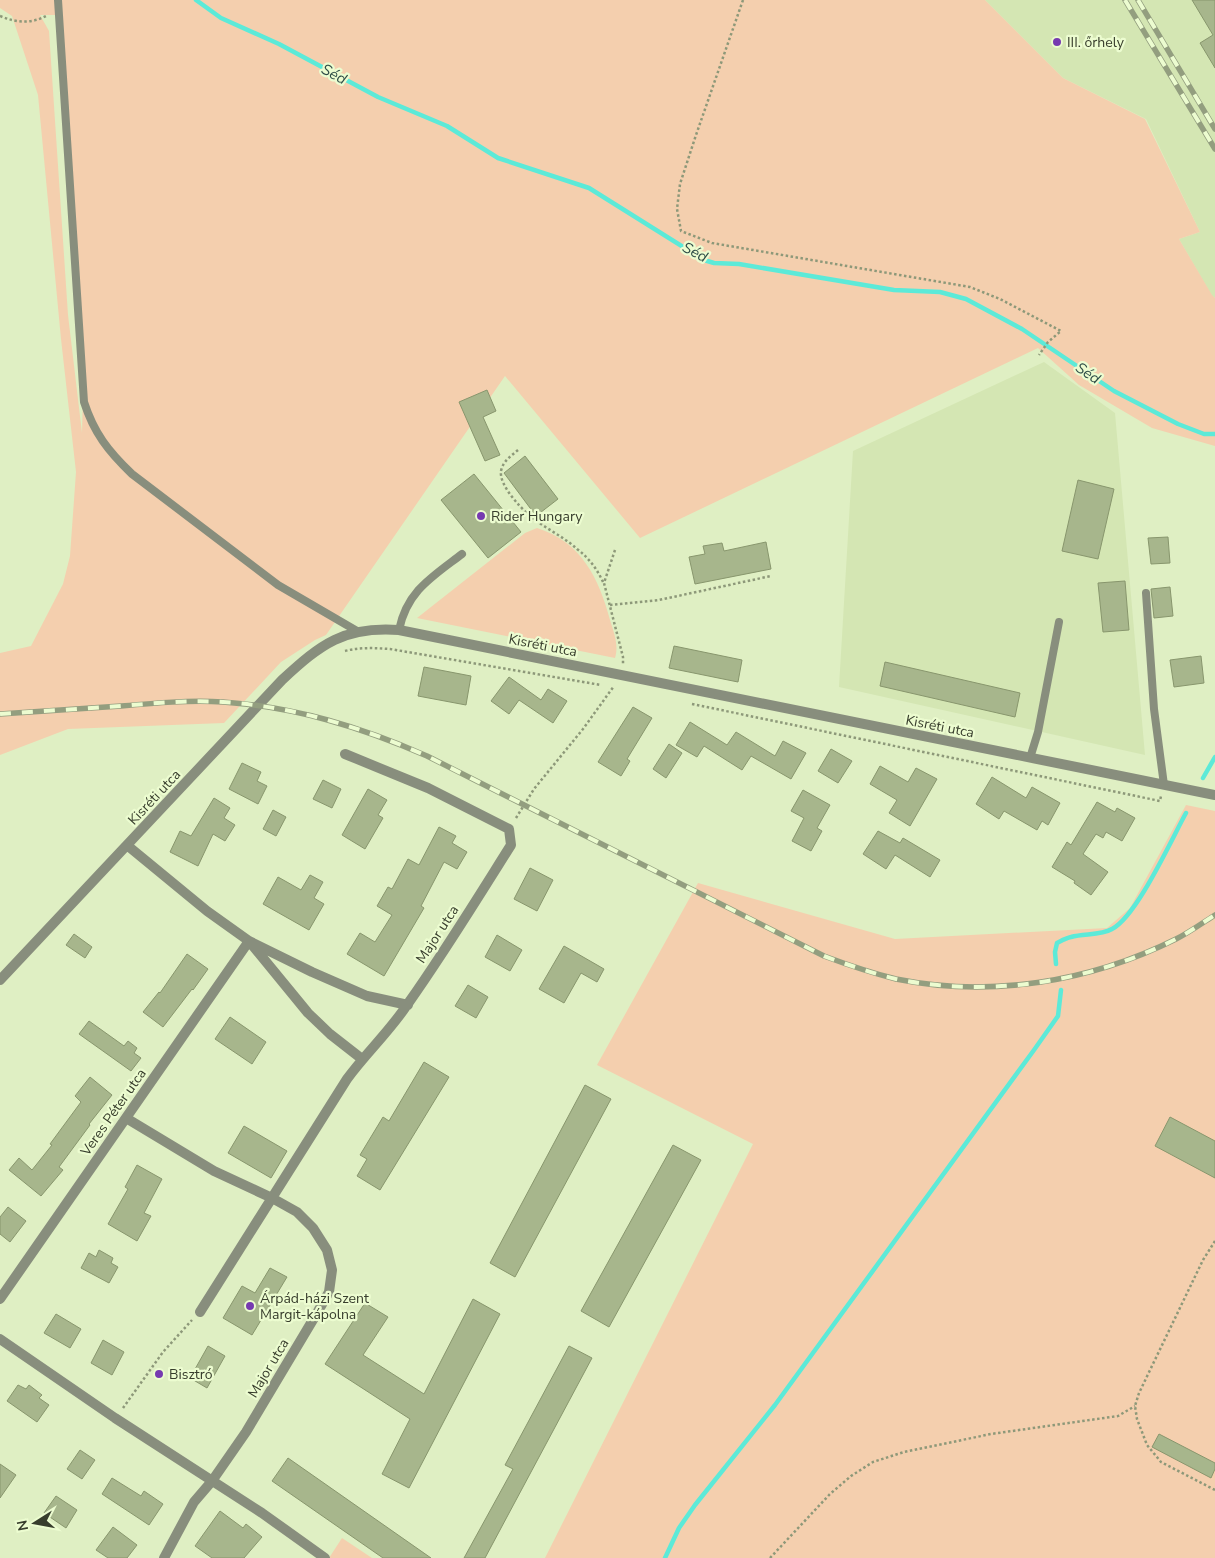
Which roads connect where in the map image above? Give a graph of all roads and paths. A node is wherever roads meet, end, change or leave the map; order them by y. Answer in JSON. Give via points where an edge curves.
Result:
{"nodes":[{"id":1,"x":58,"y":0,"type":"edge"},
{"id":2,"x":743,"y":0,"type":"edge"},
{"id":3,"x":58,"y":9,"type":"junction"},
{"id":4,"x":0,"y":16,"type":"edge"},
{"id":5,"x":1039,"y":355,"type":"dead end"},
{"id":6,"x":518,"y":450,"type":"dead end"},
{"id":7,"x":462,"y":554,"type":"dead end"},
{"id":8,"x":771,"y":576,"type":"dead end"},
{"id":9,"x":604,"y":583,"type":"dead end"},
{"id":10,"x":1146,"y":593,"type":"dead end"},
{"id":11,"x":610,"y":605,"type":"dead end"},
{"id":12,"x":1059,"y":622,"type":"dead end"},
{"id":13,"x":400,"y":630,"type":"junction"},
{"id":14,"x":357,"y":631,"type":"junction"},
{"id":15,"x":345,"y":651,"type":"dead end"},
{"id":16,"x":614,"y":688,"type":"dead end"},
{"id":17,"x":692,"y":704,"type":"dead end"},
{"id":18,"x":345,"y":754,"type":"dead end"},
{"id":19,"x":1030,"y":758,"type":"junction"},
{"id":20,"x":549,"y":772,"type":"dead end"},
{"id":21,"x":1164,"y":785,"type":"junction"},
{"id":22,"x":1215,"y":796,"type":"edge"},
{"id":23,"x":509,"y":829,"type":"junction"},
{"id":24,"x":128,"y":846,"type":"junction"},
{"id":25,"x":249,"y":941,"type":"junction"},
{"id":26,"x":0,"y":980,"type":"edge"},
{"id":27,"x":408,"y":1005,"type":"junction"},
{"id":28,"x":362,"y":1059,"type":"junction"},
{"id":29,"x":126,"y":1118,"type":"junction"},
{"id":30,"x":272,"y":1198,"type":"junction"},
{"id":31,"x":1215,"y":1241,"type":"edge"},
{"id":32,"x":0,"y":1299,"type":"edge"},
{"id":33,"x":200,"y":1312,"type":"joint"},
{"id":34,"x":0,"y":1339,"type":"edge"},
{"id":35,"x":1135,"y":1406,"type":"junction"},
{"id":36,"x":115,"y":1418,"type":"junction"},
{"id":37,"x":212,"y":1481,"type":"junction"},
{"id":38,"x":1215,"y":1490,"type":"edge"},
{"id":39,"x":164,"y":1558,"type":"edge"},
{"id":40,"x":325,"y":1558,"type":"edge"},
{"id":41,"x":770,"y":1558,"type":"edge"}],
"edges":[{"from":1,"to":3,"type":"lane"},
{"from":2,"to":5,"type":"path","via":[[680,184],[677,209],[681,231],[720,245],[970,287],[1061,331]]},
{"from":3,"to":4,"type":"path","via":[[40,20],[21,23]]},
{"from":3,"to":14,"type":"lane","via":[[84,402],[91,423],[107,448],[132,474],[278,585]]},
{"from":6,"to":9,"type":"path","via":[[503,465],[501,472],[505,487],[530,516],[590,560]]},
{"from":7,"to":13,"type":"lane","via":[[416,591],[403,613]]},
{"from":8,"to":11,"type":"path","via":[[659,600]]},
{"from":10,"to":21,"type":"lane","via":[[1154,709]]},
{"from":12,"to":19,"type":"lane"},
{"from":13,"to":14,"type":"street","name":"Kisréti utca"},
{"from":13,"to":19,"type":"street","name":"Kisréti utca"},
{"from":14,"to":24,"type":"street","name":"Kisréti utca","via":[[317,650],[282,680]]},
{"from":15,"to":16,"type":"path","via":[[390,649]]},
{"from":17,"to":21,"type":"path","via":[[1160,801]]},
{"from":18,"to":23,"type":"street","via":[[428,788]]},
{"from":19,"to":21,"type":"street","name":"Kisréti utca"},
{"from":20,"to":23,"type":"path","via":[[534,789]]},
{"from":21,"to":22,"type":"street","name":"Kisréti utca"},
{"from":23,"to":27,"type":"street","name":"Major utca","via":[[511,845]]},
{"from":24,"to":25,"type":"street"},
{"from":24,"to":26,"type":"street","name":"Kisréti utca"},
{"from":25,"to":27,"type":"street","via":[[367,996]]},
{"from":25,"to":28,"type":"street","via":[[308,1013]]},
{"from":25,"to":29,"type":"street","name":"Veres Péter utca"},
{"from":27,"to":28,"type":"street","name":"Major utca"},
{"from":28,"to":30,"type":"street","name":"Major utca"},
{"from":29,"to":30,"type":"street","via":[[214,1171]]},
{"from":29,"to":32,"type":"street","name":"Veres Péter utca"},
{"from":30,"to":33,"type":"street","name":"Major utca"},
{"from":30,"to":37,"type":"street","name":"Major utca","via":[[297,1212],[313,1228],[326,1250],[332,1270],[329,1292],[246,1432]]},
{"from":31,"to":35,"type":"path","via":[[1190,1286]]},
{"from":33,"to":36,"type":"path","via":[[163,1352]]},
{"from":34,"to":36,"type":"street"},
{"from":35,"to":38,"type":"path","via":[[1147,1445],[1161,1462]]},
{"from":35,"to":41,"type":"path","via":[[1118,1416],[991,1434],[872,1462],[830,1494]]},
{"from":36,"to":37,"type":"street"},
{"from":37,"to":39,"type":"street","name":"Major utca","via":[[194,1502]]},
{"from":37,"to":40,"type":"street"}]}
